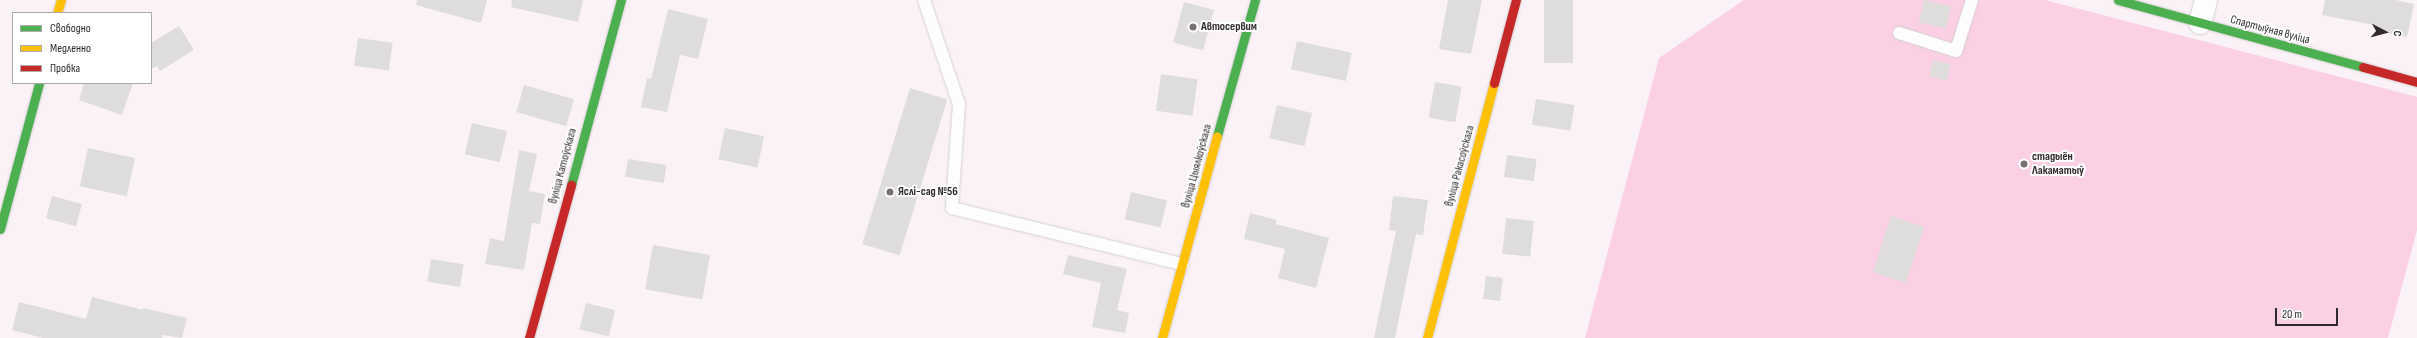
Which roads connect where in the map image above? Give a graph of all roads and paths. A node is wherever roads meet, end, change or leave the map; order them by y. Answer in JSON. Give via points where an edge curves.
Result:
{"nodes":[{"id":1,"x":61,"y":0,"type":"edge"},
{"id":2,"x":621,"y":0,"type":"edge"},
{"id":3,"x":924,"y":0,"type":"edge"},
{"id":4,"x":1255,"y":0,"type":"edge"},
{"id":5,"x":1516,"y":0,"type":"edge"},
{"id":6,"x":1972,"y":0,"type":"edge"},
{"id":7,"x":2118,"y":0,"type":"edge"},
{"id":8,"x":2206,"y":0,"type":"edge"},
{"id":9,"x":57,"y":12,"type":"edge"},
{"id":10,"x":2200,"y":23,"type":"junction"},
{"id":11,"x":1899,"y":33,"type":"dead end"},
{"id":12,"x":2417,"y":82,"type":"edge"},
{"id":13,"x":39,"y":84,"type":"edge"},
{"id":14,"x":0,"y":229,"type":"edge"},
{"id":15,"x":1182,"y":264,"type":"junction"},
{"id":16,"x":529,"y":338,"type":"edge"},
{"id":17,"x":1162,"y":338,"type":"edge"},
{"id":18,"x":1427,"y":338,"type":"edge"}],
"edges":[{"from":1,"to":9,"type":"street"},
{"from":2,"to":16,"type":"street","name":"вуліца Катоўскага"},
{"from":3,"to":15,"type":"lane","via":[[959,104],[952,208]]},
{"from":4,"to":15,"type":"street","name":"вуліца Цыялкоўскага"},
{"from":5,"to":18,"type":"street","name":"вуліца Ракасоўскага"},
{"from":6,"to":11,"type":"lane","via":[[1956,51]]},
{"from":7,"to":10,"type":"street","name":"Спартыўная вуліца"},
{"from":8,"to":10,"type":"street"},
{"from":10,"to":12,"type":"street","name":"Спартыўная вуліца"},
{"from":13,"to":14,"type":"street"},
{"from":15,"to":17,"type":"street","name":"вуліца Цыялкоўскага"}]}
